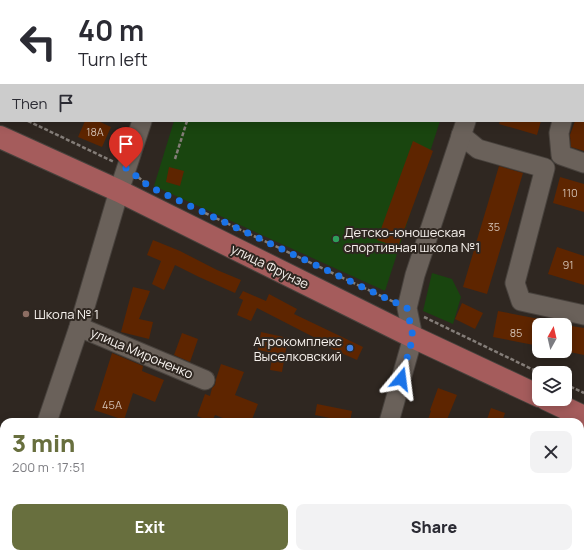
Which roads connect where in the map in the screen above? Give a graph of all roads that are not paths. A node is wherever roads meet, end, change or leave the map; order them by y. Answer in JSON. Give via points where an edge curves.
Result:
{"nodes":[{"id":1,"x":142,"y":122,"type":"edge"},
{"id":2,"x":562,"y":122,"type":"edge"},
{"id":3,"x":463,"y":128,"type":"edge"},
{"id":4,"x":0,"y":137,"type":"edge"},
{"id":5,"x":560,"y":155,"type":"junction"},
{"id":6,"x":584,"y":163,"type":"edge"},
{"id":7,"x":545,"y":168,"type":"junction"},
{"id":8,"x":119,"y":191,"type":"junction"},
{"id":9,"x":584,"y":315,"type":"edge"},
{"id":10,"x":79,"y":327,"type":"junction"},
{"id":11,"x":413,"y":337,"type":"junction"},
{"id":12,"x":205,"y":380,"type":"dead end"},
{"id":13,"x":532,"y":393,"type":"edge"},
{"id":14,"x":561,"y":406,"type":"edge"},
{"id":15,"x":584,"y":417,"type":"edge"},
{"id":16,"x":48,"y":418,"type":"edge"},
{"id":17,"x":390,"y":418,"type":"edge"}],
"edges":[{"from":1,"to":8,"type":"street","name":"улица Мироненко"},
{"from":2,"to":5,"type":"street","via":[[559,133]]},
{"from":3,"to":7,"type":"street","via":[[478,149]]},
{"from":3,"to":11,"type":"street","via":[[414,275],[407,308]]},
{"from":4,"to":8,"type":"main road","name":"улица Фрунзе"},
{"from":5,"to":6,"type":"street"},
{"from":5,"to":7,"type":"street"},
{"from":7,"to":9,"type":"street","via":[[515,283],[521,301]]},
{"from":8,"to":10,"type":"street","name":"улица Мироненко"},
{"from":8,"to":11,"type":"main road","name":"улица Фрунзе"},
{"from":10,"to":12,"type":"street","name":"улица Мироненко"},
{"from":10,"to":16,"type":"street","name":"улица Мироненко"},
{"from":11,"to":13,"type":"main road","name":"улица Фрунзе"},
{"from":11,"to":17,"type":"street"},
{"from":14,"to":15,"type":"main road"}]}
